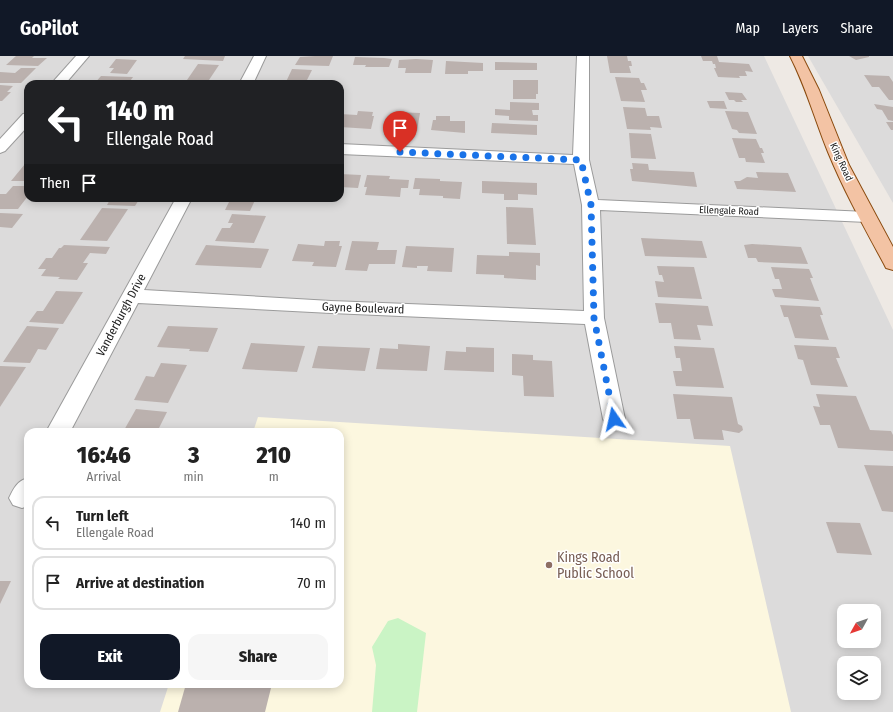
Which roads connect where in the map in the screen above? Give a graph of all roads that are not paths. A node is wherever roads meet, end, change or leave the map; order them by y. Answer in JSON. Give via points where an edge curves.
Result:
{"nodes":[{"id":1,"x":83,"y":56,"type":"edge"},
{"id":2,"x":260,"y":56,"type":"edge"},
{"id":3,"x":584,"y":56,"type":"edge"},
{"id":4,"x":796,"y":56,"type":"edge"},
{"id":5,"x":62,"y":80,"type":"edge"},
{"id":6,"x":248,"y":80,"type":"edge"},
{"id":7,"x":24,"y":121,"type":"edge"},
{"id":8,"x":0,"y":148,"type":"edge"},
{"id":9,"x":344,"y":149,"type":"edge"},
{"id":10,"x":581,"y":160,"type":"junction"},
{"id":11,"x":182,"y":202,"type":"edge"},
{"id":12,"x":591,"y":205,"type":"junction"},
{"id":13,"x":867,"y":217,"type":"junction"},
{"id":14,"x":893,"y":264,"type":"edge"},
{"id":15,"x":131,"y":296,"type":"junction"},
{"id":16,"x":594,"y":318,"type":"junction"},
{"id":17,"x":614,"y":419,"type":"dead end"},
{"id":18,"x":60,"y":428,"type":"edge"}],
"edges":[{"from":1,"to":5,"type":"street"},
{"from":2,"to":6,"type":"street"},
{"from":3,"to":10,"type":"street"},
{"from":4,"to":13,"type":"main road","name":"King Road","via":[[835,151]]},
{"from":7,"to":8,"type":"street"},
{"from":9,"to":10,"type":"street"},
{"from":10,"to":12,"type":"street"},
{"from":11,"to":15,"type":"street","name":"Vanderburgh Drive"},
{"from":12,"to":13,"type":"street","name":"Ellengale Road"},
{"from":12,"to":16,"type":"street"},
{"from":13,"to":14,"type":"main road","name":"King Road"},
{"from":15,"to":16,"type":"street","name":"Gayne Boulevard"},
{"from":15,"to":18,"type":"street","name":"Vanderburgh Drive"},
{"from":16,"to":17,"type":"street"}]}
